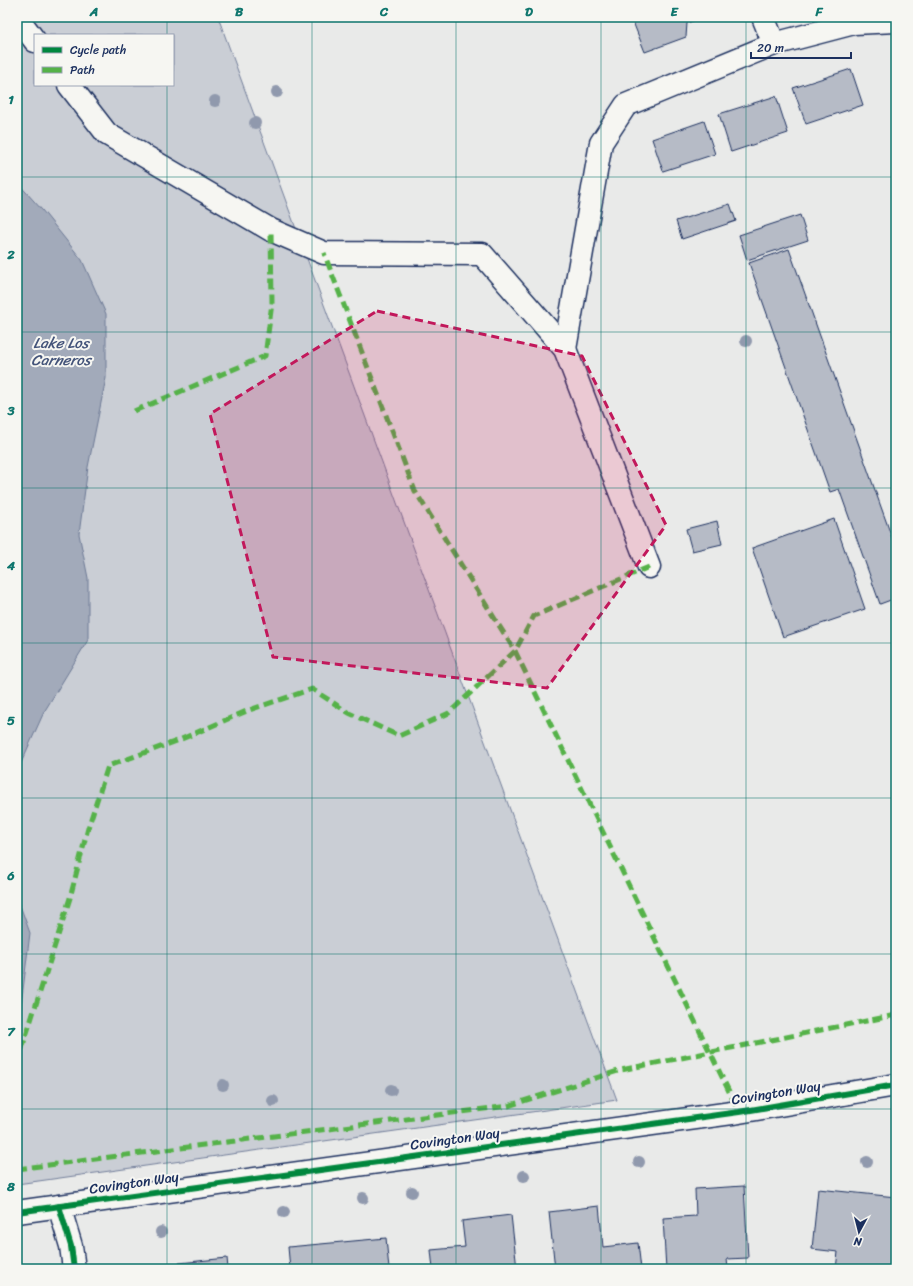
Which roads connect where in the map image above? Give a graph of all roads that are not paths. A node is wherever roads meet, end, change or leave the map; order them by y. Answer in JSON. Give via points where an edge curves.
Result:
{"nodes":[{"id":1,"x":17,"y":17,"type":"edge"},
{"id":2,"x":763,"y":17,"type":"edge"},
{"id":3,"x":896,"y":21,"type":"edge"},
{"id":4,"x":34,"y":40,"type":"edge"},
{"id":5,"x":774,"y":44,"type":"junction"},
{"id":6,"x":70,"y":86,"type":"edge"},
{"id":7,"x":565,"y":349,"type":"junction"},
{"id":8,"x":649,"y":567,"type":"dead end"},
{"id":9,"x":896,"y":1085,"type":"edge"},
{"id":10,"x":59,"y":1206,"type":"junction"},
{"id":11,"x":17,"y":1212,"type":"edge"},
{"id":12,"x":74,"y":1269,"type":"edge"}],
"edges":[{"from":1,"to":4,"type":"street"},
{"from":2,"to":5,"type":"street"},
{"from":3,"to":5,"type":"street","via":[[854,23]]},
{"from":5,"to":7,"type":"street","via":[[626,105],[600,143]]},
{"from":6,"to":7,"type":"street","via":[[107,134],[271,230],[318,250],[482,254]]},
{"from":7,"to":8,"type":"street"},
{"from":9,"to":10,"type":"street","name":"Covington Way","via":[[739,1112]]},
{"from":10,"to":11,"type":"street","name":"Covington Way"},
{"from":10,"to":12,"type":"street","via":[[71,1246]]}]}
